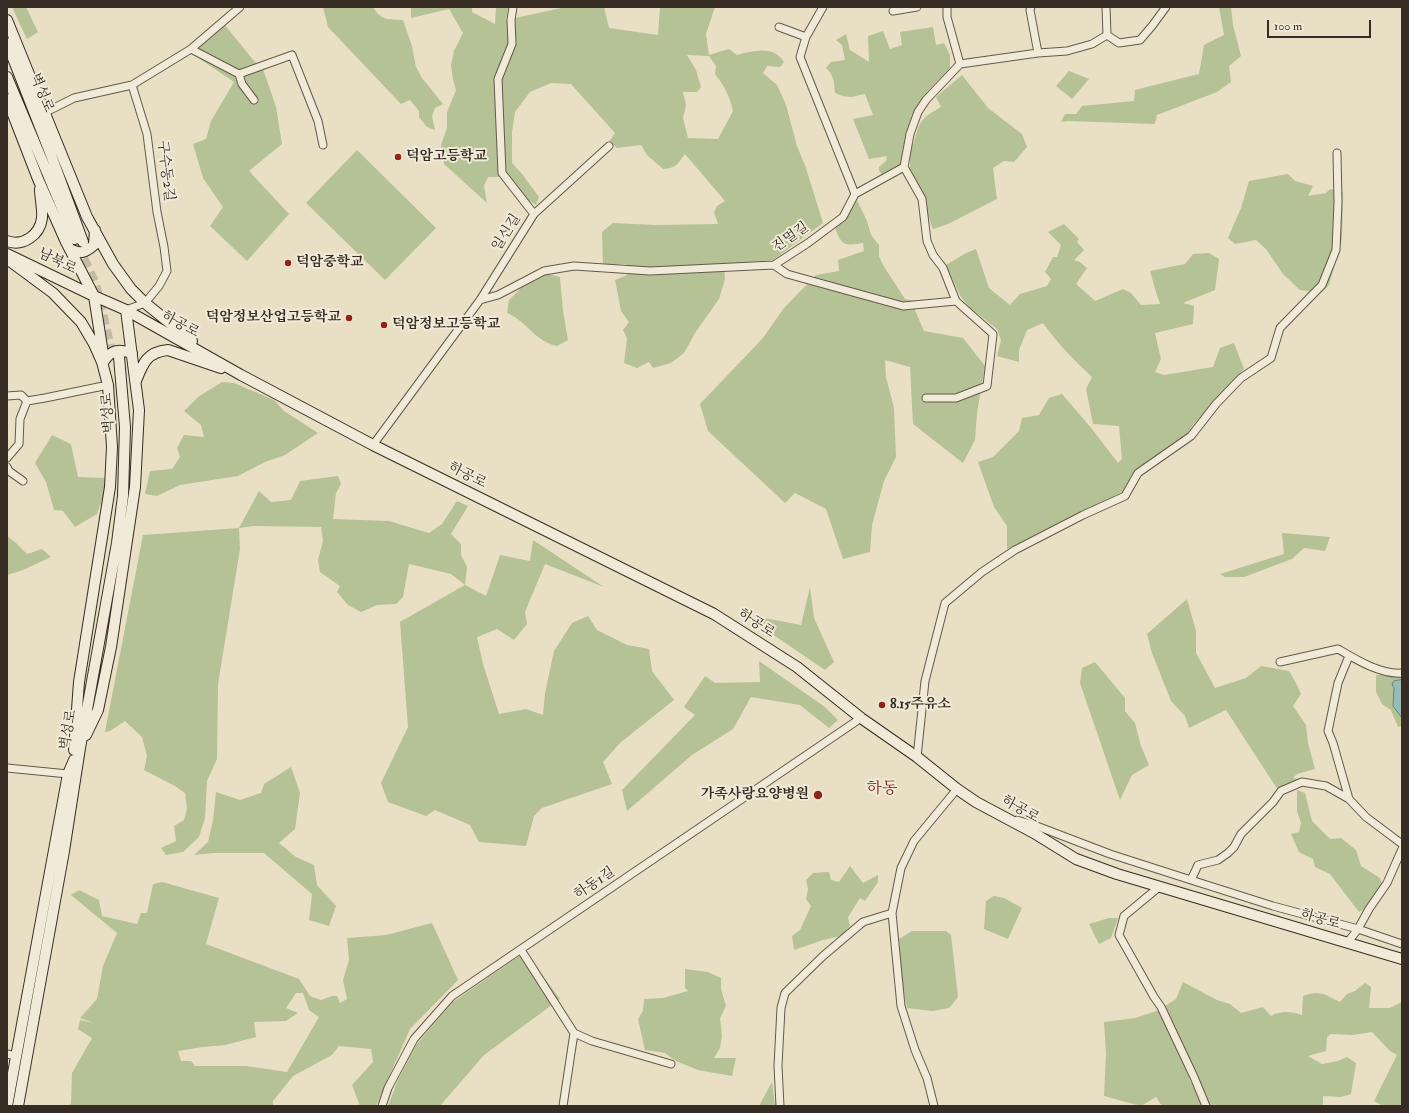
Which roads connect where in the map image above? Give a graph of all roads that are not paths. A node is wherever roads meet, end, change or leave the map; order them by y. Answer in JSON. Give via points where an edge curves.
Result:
{"nodes":[{"id":1,"x":240,"y":7,"type":"edge"},
{"id":2,"x":513,"y":7,"type":"edge"},
{"id":3,"x":823,"y":7,"type":"edge"},
{"id":4,"x":917,"y":7,"type":"edge"},
{"id":5,"x":947,"y":7,"type":"edge"},
{"id":6,"x":1031,"y":7,"type":"edge"},
{"id":7,"x":1106,"y":7,"type":"edge"},
{"id":8,"x":1166,"y":7,"type":"edge"},
{"id":9,"x":893,"y":11,"type":"dead end"},
{"id":10,"x":7,"y":20,"type":"edge"},
{"id":11,"x":779,"y":27,"type":"dead end"},
{"id":12,"x":1107,"y":35,"type":"junction"},
{"id":13,"x":806,"y":37,"type":"junction"},
{"id":14,"x":7,"y":43,"type":"edge"},
{"id":15,"x":191,"y":49,"type":"junction"},
{"id":16,"x":1038,"y":53,"type":"junction"},
{"id":17,"x":960,"y":64,"type":"junction"},
{"id":18,"x":239,"y":74,"type":"junction"},
{"id":19,"x":7,"y":77,"type":"edge"},
{"id":20,"x":132,"y":85,"type":"junction"},
{"id":21,"x":7,"y":99,"type":"edge"},
{"id":22,"x":254,"y":100,"type":"dead end"},
{"id":23,"x":44,"y":113,"type":"junction"},
{"id":24,"x":11,"y":120,"type":"edge"},
{"id":25,"x":323,"y":146,"type":"dead end"},
{"id":26,"x":609,"y":146,"type":"dead end"},
{"id":27,"x":1337,"y":153,"type":"dead end"},
{"id":28,"x":904,"y":167,"type":"junction"},
{"id":29,"x":38,"y":179,"type":"junction"},
{"id":30,"x":855,"y":194,"type":"junction"},
{"id":31,"x":534,"y":214,"type":"junction"},
{"id":32,"x":95,"y":230,"type":"junction"},
{"id":33,"x":7,"y":241,"type":"edge"},
{"id":34,"x":77,"y":245,"type":"junction"},
{"id":35,"x":7,"y":254,"type":"edge"},
{"id":36,"x":7,"y":259,"type":"edge"},
{"id":37,"x":774,"y":265,"type":"junction"},
{"id":38,"x":94,"y":296,"type":"junction"},
{"id":39,"x":480,"y":300,"type":"junction"},
{"id":40,"x":956,"y":301,"type":"junction"},
{"id":41,"x":145,"y":303,"type":"junction"},
{"id":42,"x":126,"y":310,"type":"junction"},
{"id":43,"x":132,"y":353,"type":"junction"},
{"id":44,"x":210,"y":357,"type":"junction"},
{"id":45,"x":112,"y":360,"type":"junction"},
{"id":46,"x":241,"y":375,"type":"junction"},
{"id":47,"x":136,"y":383,"type":"junction"},
{"id":48,"x":108,"y":385,"type":"junction"},
{"id":49,"x":7,"y":396,"type":"edge"},
{"id":50,"x":926,"y":398,"type":"dead end"},
{"id":51,"x":28,"y":401,"type":"junction"},
{"id":52,"x":373,"y":445,"type":"junction"},
{"id":53,"x":7,"y":458,"type":"edge"},
{"id":54,"x":7,"y":468,"type":"edge"},
{"id":55,"x":23,"y":481,"type":"dead end"},
{"id":56,"x":1349,"y":656,"type":"junction"},
{"id":57,"x":1280,"y":662,"type":"dead end"},
{"id":58,"x":1402,"y":673,"type":"edge"},
{"id":59,"x":861,"y":718,"type":"junction"},
{"id":60,"x":80,"y":748,"type":"junction"},
{"id":61,"x":917,"y":757,"type":"junction"},
{"id":62,"x":73,"y":764,"type":"junction"},
{"id":63,"x":7,"y":768,"type":"edge"},
{"id":64,"x":68,"y":774,"type":"junction"},
{"id":65,"x":957,"y":789,"type":"junction"},
{"id":66,"x":1349,"y":799,"type":"junction"},
{"id":67,"x":1002,"y":816,"type":"junction"},
{"id":68,"x":1402,"y":844,"type":"edge"},
{"id":69,"x":1402,"y":849,"type":"edge"},
{"id":70,"x":1191,"y":880,"type":"junction"},
{"id":71,"x":1159,"y":887,"type":"junction"},
{"id":72,"x":892,"y":913,"type":"junction"},
{"id":73,"x":1358,"y":929,"type":"junction"},
{"id":74,"x":1348,"y":942,"type":"junction"},
{"id":75,"x":1402,"y":944,"type":"edge"},
{"id":76,"x":521,"y":950,"type":"junction"},
{"id":77,"x":1402,"y":959,"type":"edge"},
{"id":78,"x":574,"y":1033,"type":"junction"},
{"id":79,"x":11,"y":1055,"type":"edge"},
{"id":80,"x":671,"y":1064,"type":"dead end"},
{"id":81,"x":7,"y":1106,"type":"edge"},
{"id":82,"x":18,"y":1106,"type":"edge"},
{"id":83,"x":382,"y":1106,"type":"edge"},
{"id":84,"x":562,"y":1106,"type":"edge"},
{"id":85,"x":780,"y":1106,"type":"edge"},
{"id":86,"x":934,"y":1106,"type":"edge"},
{"id":87,"x":1206,"y":1106,"type":"edge"}],
"edges":[{"from":1,"to":15,"type":"street"},
{"from":2,"to":31,"type":"street","name":"일신길","via":[[512,44],[498,79],[502,173]]},
{"from":3,"to":13,"type":"street"},
{"from":4,"to":9,"type":"street"},
{"from":5,"to":17,"type":"street","via":[[947,17]]},
{"from":6,"to":16,"type":"street"},
{"from":7,"to":12,"type":"street"},
{"from":8,"to":12,"type":"street","via":[[1140,40],[1119,42]]},
{"from":10,"to":23,"type":"main road"},
{"from":11,"to":13,"type":"street"},
{"from":12,"to":16,"type":"street","via":[[1092,44],[1067,51]]},
{"from":13,"to":30,"type":"street","via":[[800,57]]},
{"from":14,"to":34,"type":"main road","name":"벽성로","via":[[51,155]]},
{"from":15,"to":18,"type":"street"},
{"from":15,"to":20,"type":"street"},
{"from":16,"to":17,"type":"street"},
{"from":17,"to":28,"type":"street","via":[[918,112],[910,134]]},
{"from":18,"to":22,"type":"street","via":[[242,84]]},
{"from":18,"to":25,"type":"street","via":[[292,55],[318,121]]},
{"from":19,"to":34,"type":"main road","name":"벽성로"},
{"from":20,"to":23,"type":"street","via":[[74,98]]},
{"from":20,"to":41,"type":"street","name":"구수동2길","via":[[147,134],[167,271]]},
{"from":21,"to":24,"type":"main road"},
{"from":23,"to":32,"type":"main road","via":[[87,217]]},
{"from":24,"to":29,"type":"main road"},
{"from":26,"to":31,"type":"street"},
{"from":27,"to":61,"type":"street","via":[[1336,250],[1322,285],[1280,328],[1270,358],[1241,378],[1216,404],[1192,436],[1138,473],[1125,496],[1015,550],[982,572],[945,603],[925,681]]},
{"from":28,"to":30,"type":"street"},
{"from":28,"to":40,"type":"street","via":[[922,199],[928,241],[933,255],[943,268]]},
{"from":29,"to":33,"type":"main road","via":[[42,218],[39,228],[32,237],[23,242],[13,244]]},
{"from":29,"to":34,"type":"main road"},
{"from":30,"to":37,"type":"street","name":"진멀길","via":[[843,217]]},
{"from":31,"to":39,"type":"street","name":"일신길"},
{"from":32,"to":34,"type":"main road","via":[[94,245],[86,252],[75,253]]},
{"from":32,"to":41,"type":"main road","via":[[113,264]]},
{"from":34,"to":38,"type":"main road"},
{"from":35,"to":38,"type":"main road","name":"남북로"},
{"from":36,"to":48,"type":"main road","via":[[53,293],[81,322],[102,362]]},
{"from":37,"to":39,"type":"street","name":"진멀길","via":[[650,271],[574,266],[544,270],[498,295]]},
{"from":37,"to":40,"type":"street","via":[[787,274],[903,306]]},
{"from":38,"to":42,"type":"main road","name":"하공로"},
{"from":38,"to":45,"type":"main road"},
{"from":39,"to":52,"type":"street","name":"일신길"},
{"from":40,"to":50,"type":"street","via":[[993,334],[987,386],[956,398]]},
{"from":41,"to":42,"type":"street"},
{"from":41,"to":44,"type":"main road"},
{"from":42,"to":43,"type":"main road"},
{"from":42,"to":44,"type":"main road","name":"하공로"},
{"from":43,"to":45,"type":"main road","via":[[117,350],[108,354]]},
{"from":43,"to":47,"type":"main road"},
{"from":44,"to":46,"type":"main road","name":"하공로"},
{"from":45,"to":48,"type":"main road"},
{"from":45,"to":60,"type":"main road","name":"벽성로","via":[[125,427],[123,496]]},
{"from":45,"to":62,"type":"main road","name":"벽성로","via":[[118,397],[119,459],[114,528]]},
{"from":46,"to":47,"type":"main road","via":[[168,350],[151,355],[141,368]]},
{"from":46,"to":52,"type":"main road","name":"하공로"},
{"from":47,"to":60,"type":"main road","via":[[139,410],[135,488],[113,640],[98,710]]},
{"from":48,"to":51,"type":"street"},
{"from":48,"to":62,"type":"main road","via":[[112,447],[110,487],[79,682]]},
{"from":49,"to":51,"type":"street","via":[[21,395]]},
{"from":51,"to":53,"type":"street","via":[[20,420],[19,444]]},
{"from":52,"to":59,"type":"main road","name":"하공로","via":[[714,614],[797,667]]},
{"from":54,"to":55,"type":"street"},
{"from":56,"to":57,"type":"street","via":[[1338,649]]},
{"from":56,"to":58,"type":"street","via":[[1370,666]]},
{"from":56,"to":66,"type":"street","via":[[1338,683],[1328,731]]},
{"from":59,"to":61,"type":"main road","name":"하공로"},
{"from":59,"to":76,"type":"street","name":"하동1길"},
{"from":60,"to":82,"type":"main road","name":"벽성로"},
{"from":61,"to":65,"type":"main road","name":"하공로"},
{"from":62,"to":64,"type":"main road","name":"벽성로"},
{"from":63,"to":64,"type":"street"},
{"from":64,"to":79,"type":"main road","name":"벽성로"},
{"from":65,"to":67,"type":"main road","name":"하공로"},
{"from":65,"to":72,"type":"street","via":[[914,841],[901,868]]},
{"from":66,"to":68,"type":"street","via":[[1366,817]]},
{"from":66,"to":70,"type":"street","via":[[1326,786],[1302,782],[1281,791],[1240,834],[1234,847],[1218,860],[1198,865]]},
{"from":67,"to":70,"type":"street"},
{"from":67,"to":71,"type":"main road","name":"하공로","via":[[1076,859]]},
{"from":69,"to":73,"type":"street","via":[[1387,883]]},
{"from":70,"to":73,"type":"street"},
{"from":71,"to":74,"type":"main road","name":"하공로"},
{"from":71,"to":87,"type":"street","via":[[1124,916],[1119,935],[1161,1007]]},
{"from":72,"to":85,"type":"street","via":[[863,922],[785,993],[781,1008],[778,1066]]},
{"from":72,"to":86,"type":"street","via":[[901,1006],[927,1078]]},
{"from":73,"to":74,"type":"street"},
{"from":73,"to":75,"type":"street"},
{"from":74,"to":77,"type":"main road","name":"하공로"},
{"from":76,"to":78,"type":"street"},
{"from":76,"to":83,"type":"street","name":"하동1길","via":[[452,996],[414,1038],[388,1088]]},
{"from":78,"to":80,"type":"street","via":[[592,1041]]},
{"from":78,"to":84,"type":"street"},
{"from":79,"to":81,"type":"main road","name":"벽성로"}]}
